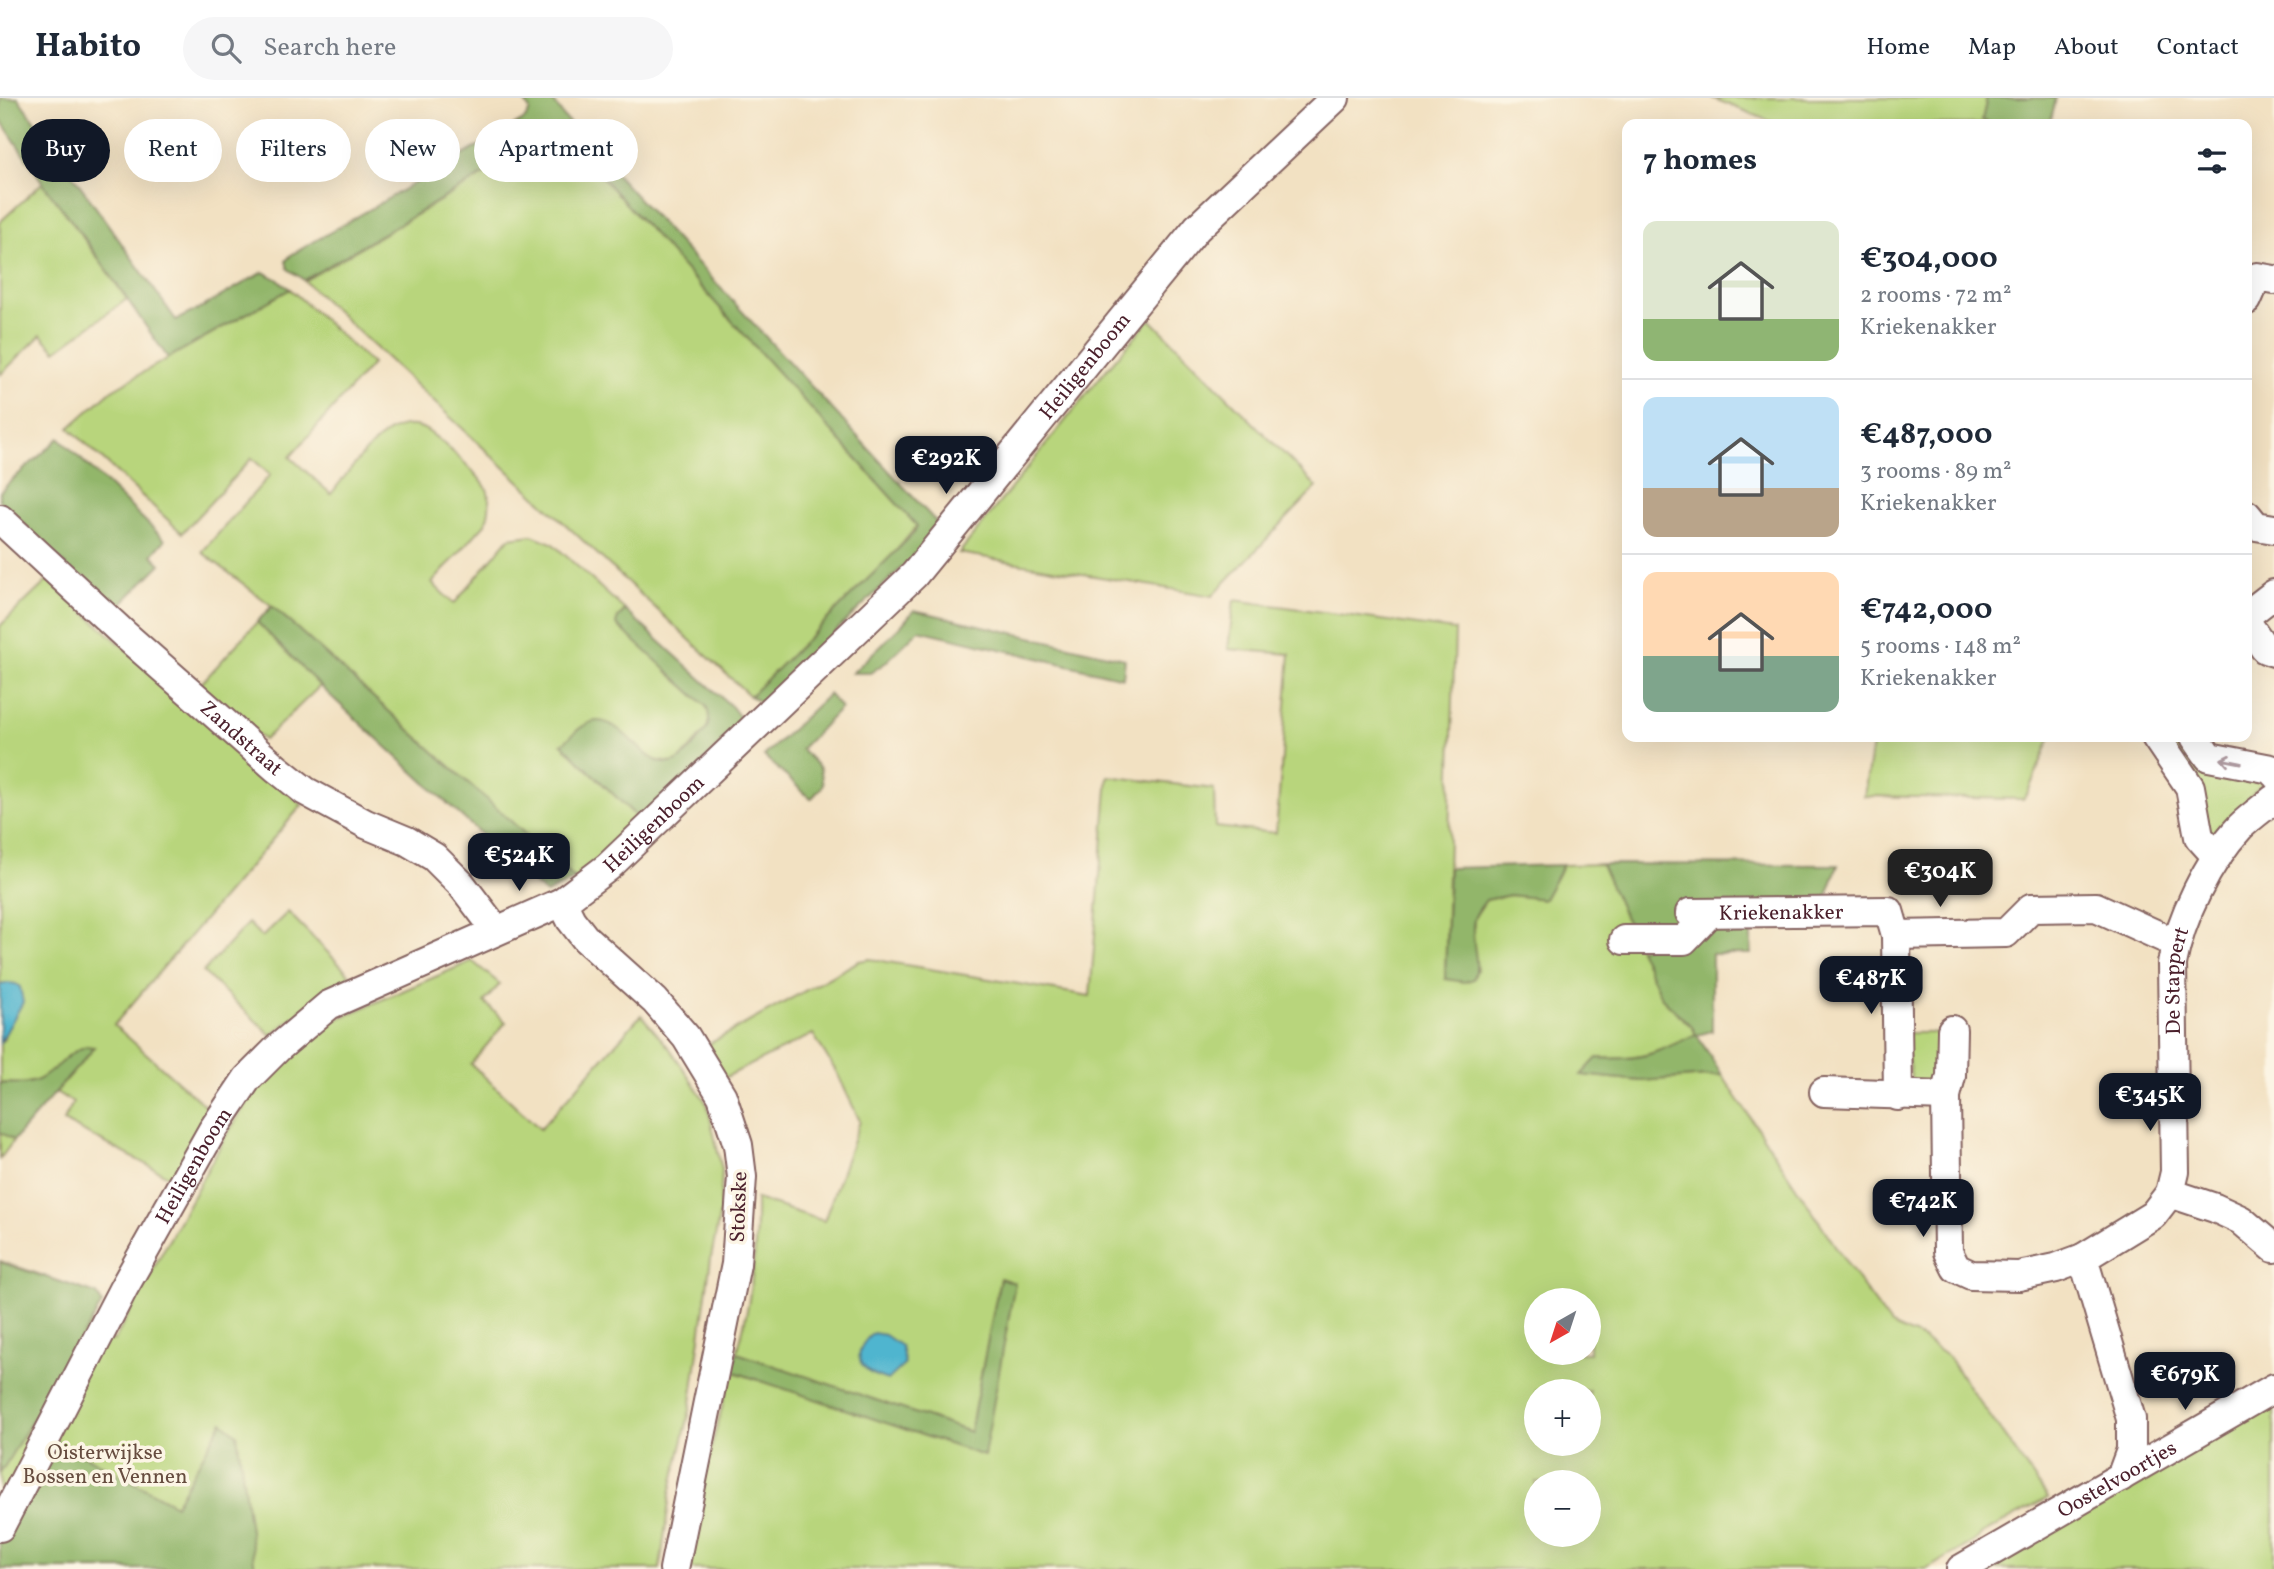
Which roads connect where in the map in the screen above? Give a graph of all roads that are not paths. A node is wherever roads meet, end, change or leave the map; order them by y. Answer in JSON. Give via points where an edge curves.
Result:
{"nodes":[{"id":1,"x":1335,"y":98,"type":"edge"},
{"id":2,"x":2274,"y":280,"type":"edge"},
{"id":3,"x":2252,"y":288,"type":"edge"},
{"id":4,"x":0,"y":519,"type":"edge"},
{"id":5,"x":2252,"y":521,"type":"edge"},
{"id":6,"x":2274,"y":529,"type":"edge"},
{"id":7,"x":2274,"y":594,"type":"edge"},
{"id":8,"x":2252,"y":611,"type":"edge"},
{"id":9,"x":2252,"y":630,"type":"edge"},
{"id":10,"x":2274,"y":652,"type":"edge"},
{"id":11,"x":2159,"y":742,"type":"edge"},
{"id":12,"x":2198,"y":742,"type":"edge"},
{"id":13,"x":2274,"y":772,"type":"edge"},
{"id":14,"x":2271,"y":808,"type":"edge"},
{"id":15,"x":2217,"y":857,"type":"junction"},
{"id":16,"x":562,"y":902,"type":"junction"},
{"id":17,"x":496,"y":930,"type":"junction"},
{"id":18,"x":1896,"y":935,"type":"junction"},
{"id":19,"x":1624,"y":940,"type":"dead end"},
{"id":20,"x":2175,"y":943,"type":"junction"},
{"id":21,"x":1952,"y":1030,"type":"dead end"},
{"id":22,"x":1824,"y":1092,"type":"dead end"},
{"id":23,"x":1899,"y":1096,"type":"junction"},
{"id":24,"x":1946,"y":1096,"type":"junction"},
{"id":25,"x":2170,"y":1193,"type":"junction"},
{"id":26,"x":2274,"y":1248,"type":"edge"},
{"id":27,"x":2082,"y":1258,"type":"junction"},
{"id":28,"x":2274,"y":1388,"type":"edge"},
{"id":29,"x":2121,"y":1477,"type":"junction"},
{"id":30,"x":0,"y":1527,"type":"edge"},
{"id":31,"x":674,"y":1569,"type":"edge"},
{"id":32,"x":1961,"y":1569,"type":"edge"}],
"edges":[{"from":1,"to":16,"type":"street","name":"Heiligenboom","via":[[1197,228],[914,575],[651,828]]},
{"from":2,"to":3,"type":"street","via":[[2257,277]]},
{"from":4,"to":17,"type":"street","name":"Zandstraat","via":[[275,768],[305,791],[435,857]]},
{"from":5,"to":6,"type":"street","via":[[2256,526]]},
{"from":7,"to":8,"type":"street"},
{"from":9,"to":10,"type":"street","via":[[2265,649]]},
{"from":11,"to":15,"type":"street","via":[[2190,788],[2199,837]]},
{"from":13,"to":12,"type":"street","one_way":true,"via":[[2209,757]]},
{"from":14,"to":15,"type":"street","name":"De Stappert","via":[[2240,828]]},
{"from":15,"to":20,"type":"street","name":"De Stappert"},
{"from":16,"to":17,"type":"street","name":"Heiligenboom"},
{"from":16,"to":31,"type":"street","name":"Stokske","via":[[585,938],[655,1001],[698,1054],[726,1104],[741,1163],[736,1264]]},
{"from":17,"to":30,"type":"street","name":"Heiligenboom","via":[[329,1005],[247,1079],[212,1131],[123,1289]]},
{"from":18,"to":19,"type":"street","name":"Kriekenakker","via":[[1889,911],[1700,913],[1684,940]]},
{"from":18,"to":20,"type":"street","via":[[2007,933],[2031,908],[2096,908]]},
{"from":18,"to":23,"type":"street"},
{"from":20,"to":25,"type":"street","name":"De Stappert","via":[[2175,1172]]},
{"from":21,"to":24,"type":"street"},
{"from":22,"to":23,"type":"street"},
{"from":23,"to":24,"type":"street"},
{"from":24,"to":27,"type":"street","via":[[1948,1252],[1956,1268],[1971,1275],[2019,1276]]},
{"from":25,"to":26,"type":"street","via":[[2241,1220]]},
{"from":25,"to":27,"type":"street","via":[[2153,1214]]},
{"from":27,"to":29,"type":"street","via":[[2131,1419],[2131,1450]]},
{"from":28,"to":29,"type":"street","name":"Oostelvoortjes"},
{"from":29,"to":32,"type":"street","name":"Oostelvoortjes"}]}
